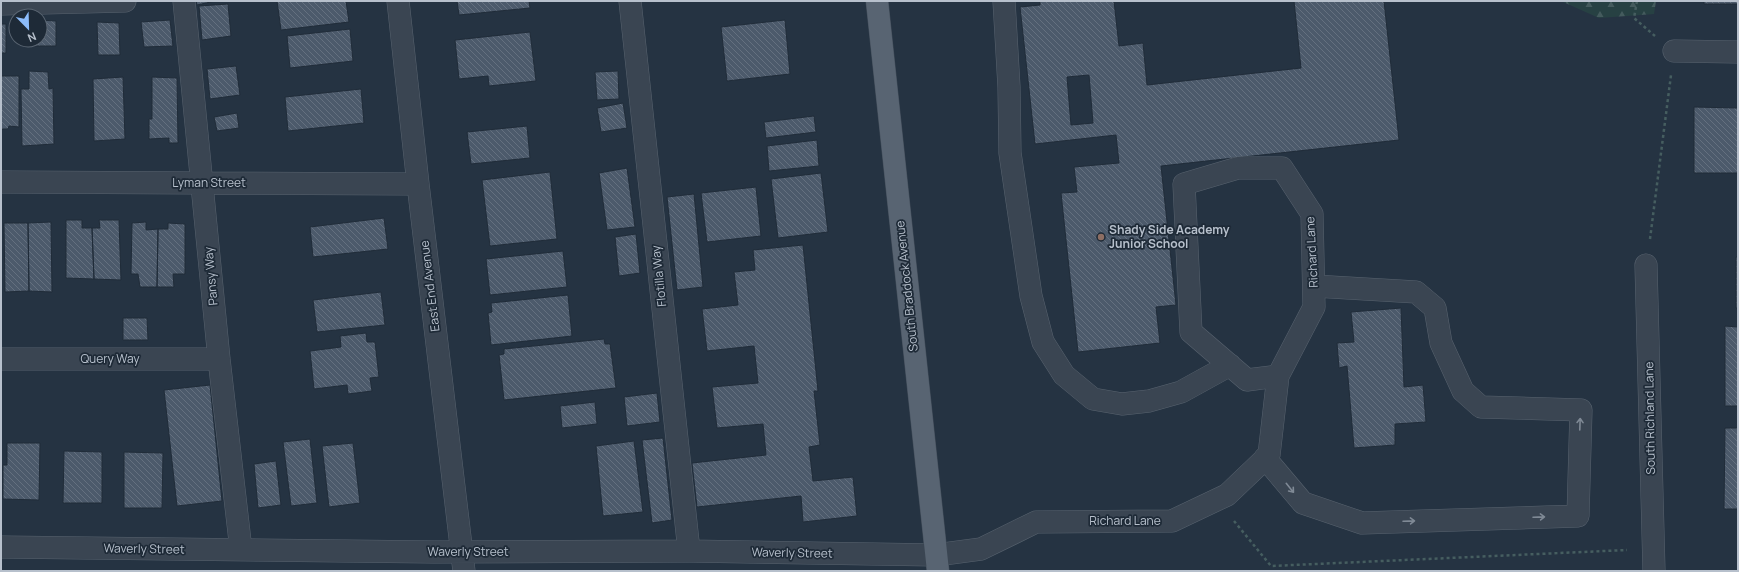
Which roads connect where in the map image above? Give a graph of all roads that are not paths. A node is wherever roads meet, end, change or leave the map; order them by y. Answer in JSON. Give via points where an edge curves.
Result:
{"nodes":[{"id":1,"x":125,"y":1,"type":"edge"},
{"id":2,"x":184,"y":1,"type":"edge"},
{"id":3,"x":398,"y":1,"type":"edge"},
{"id":4,"x":630,"y":1,"type":"edge"},
{"id":5,"x":877,"y":1,"type":"edge"},
{"id":6,"x":1004,"y":1,"type":"edge"},
{"id":7,"x":1,"y":4,"type":"edge"},
{"id":8,"x":1674,"y":52,"type":"road end"},
{"id":9,"x":1738,"y":52,"type":"edge"},
{"id":10,"x":1,"y":182,"type":"edge"},
{"id":11,"x":202,"y":183,"type":"junction"},
{"id":12,"x":418,"y":184,"type":"junction"},
{"id":13,"x":1646,"y":265,"type":"road end"},
{"id":14,"x":1314,"y":286,"type":"junction"},
{"id":15,"x":1,"y":359,"type":"edge"},
{"id":16,"x":219,"y":360,"type":"junction"},
{"id":17,"x":1230,"y":365,"type":"junction"},
{"id":18,"x":1278,"y":376,"type":"junction"},
{"id":19,"x":1265,"y":458,"type":"junction"},
{"id":20,"x":1,"y":547,"type":"edge"},
{"id":21,"x":241,"y":550,"type":"junction"},
{"id":22,"x":689,"y":551,"type":"junction"},
{"id":23,"x":463,"y":562,"type":"edge"},
{"id":24,"x":937,"y":563,"type":"edge"},
{"id":25,"x":1654,"y":571,"type":"edge"}],
"edges":[{"from":1,"to":7,"type":"street"},
{"from":2,"to":11,"type":"street","name":"Pansy Way"},
{"from":3,"to":12,"type":"street","name":"East End Avenue"},
{"from":4,"to":22,"type":"street","name":"Flotilla Way"},
{"from":5,"to":24,"type":"main road","name":"South Braddock Avenue"},
{"from":6,"to":17,"type":"street","via":[[1010,153],[1031,296],[1043,342],[1064,375],[1093,399],[1122,404],[1149,401],[1181,392]]},
{"from":8,"to":9,"type":"street"},
{"from":10,"to":11,"type":"street","name":"Lyman Street"},
{"from":11,"to":12,"type":"street","name":"Lyman Street"},
{"from":11,"to":16,"type":"street","name":"Pansy Way"},
{"from":12,"to":23,"type":"street","name":"East End Avenue"},
{"from":13,"to":25,"type":"street","name":"South Richland Lane"},
{"from":14,"to":17,"type":"street","name":"Richard Lane","via":[[1312,214],[1282,168],[1238,168],[1184,184],[1192,332]]},
{"from":14,"to":18,"type":"street","name":"Richard Lane","via":[[1314,307]]},
{"from":19,"to":14,"type":"street","one_way":true,"via":[[1303,503],[1362,523],[1578,516],[1581,410],[1481,407],[1463,391],[1456,377],[1441,343],[1435,308],[1416,292]]},
{"from":15,"to":16,"type":"street","name":"Query Way"},
{"from":16,"to":21,"type":"street","name":"Pansy Way"},
{"from":17,"to":18,"type":"street","name":"Richard Lane","via":[[1247,380]]},
{"from":18,"to":19,"type":"street","name":"Richard Lane","via":[[1269,455]]},
{"from":19,"to":24,"type":"street","name":"Richard Lane","via":[[1227,494],[1172,521],[1036,522],[981,549]]},
{"from":20,"to":21,"type":"street","name":"Waverly Street"},
{"from":21,"to":23,"type":"street","name":"Waverly Street"},
{"from":22,"to":23,"type":"street","name":"Waverly Street"},
{"from":22,"to":24,"type":"street","name":"Waverly Street"}]}
